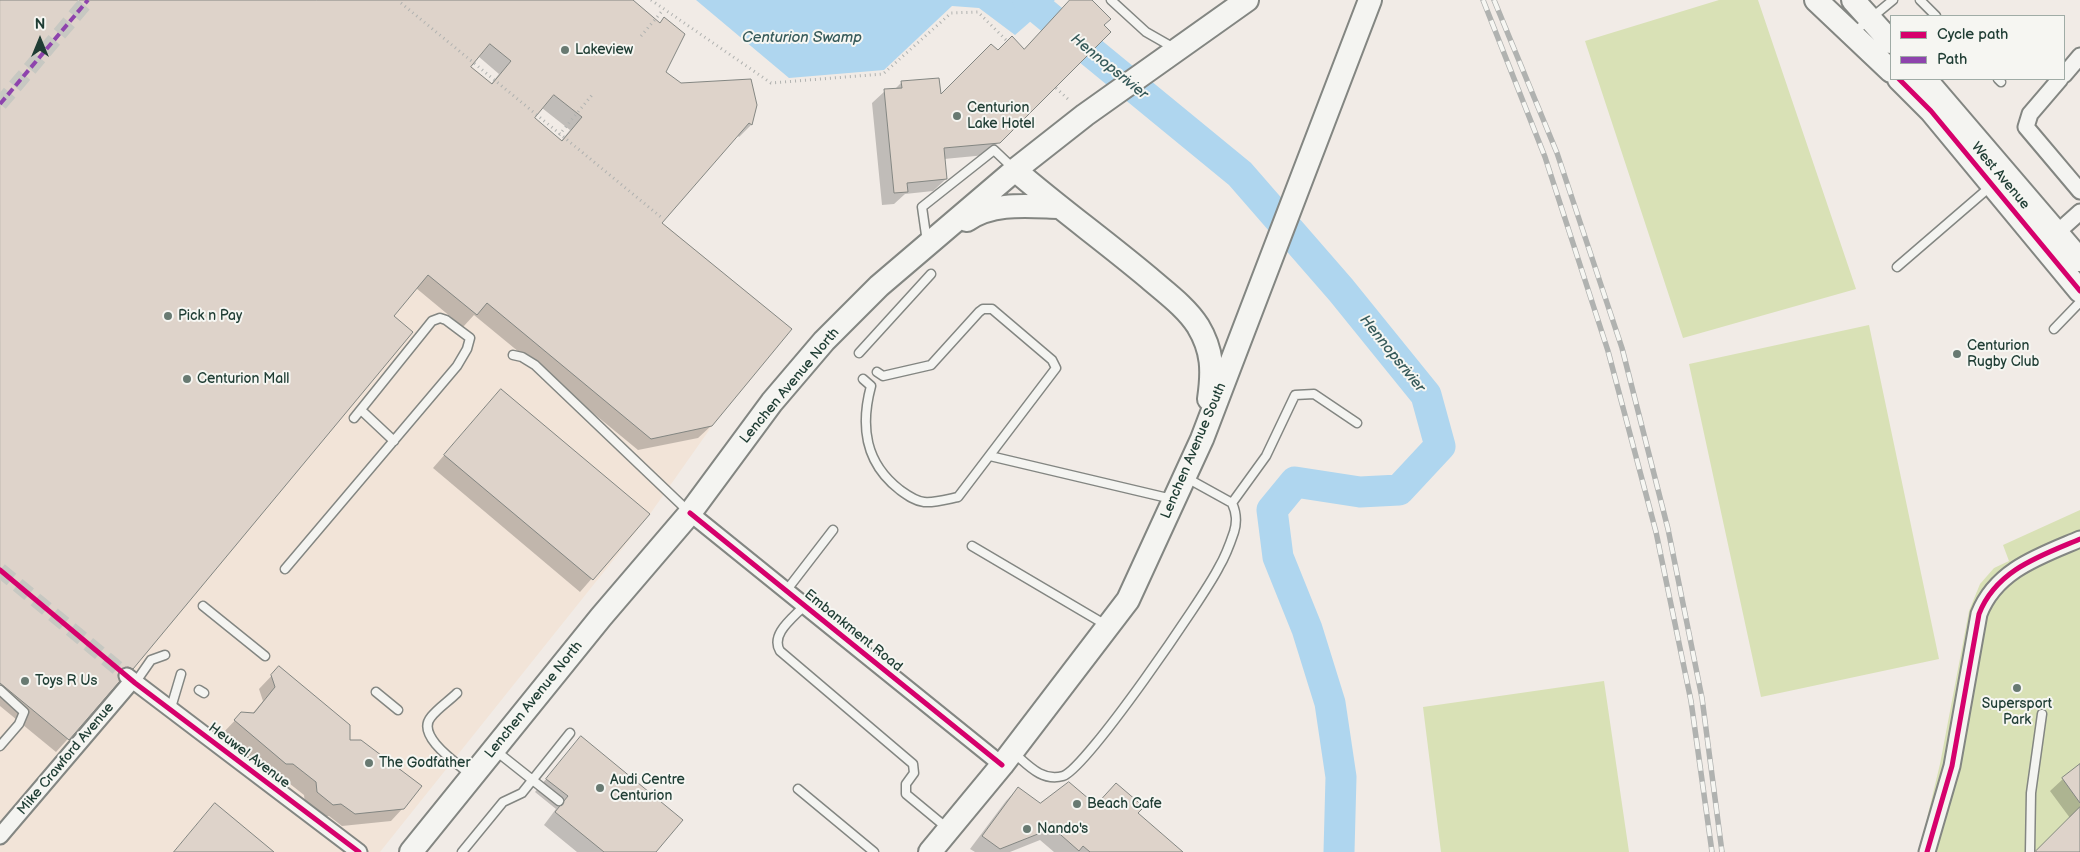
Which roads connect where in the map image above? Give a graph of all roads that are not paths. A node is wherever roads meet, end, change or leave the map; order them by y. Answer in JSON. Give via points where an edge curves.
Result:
{"nodes":[{"id":1,"x":1111,"y":0,"type":"edge"},
{"id":2,"x":1247,"y":0,"type":"edge"},
{"id":3,"x":1370,"y":0,"type":"edge"},
{"id":4,"x":1816,"y":0,"type":"edge"},
{"id":5,"x":1853,"y":0,"type":"edge"},
{"id":6,"x":1893,"y":0,"type":"edge"},
{"id":7,"x":1920,"y":0,"type":"edge"},
{"id":8,"x":1935,"y":15,"type":"edge"},
{"id":9,"x":1872,"y":20,"type":"junction"},
{"id":10,"x":1853,"y":33,"type":"junction"},
{"id":11,"x":1890,"y":41,"type":"edge"},
{"id":12,"x":1176,"y":52,"type":"junction"},
{"id":13,"x":2080,"y":56,"type":"edge"},
{"id":14,"x":1890,"y":70,"type":"edge"},
{"id":15,"x":2065,"y":74,"type":"edge"},
{"id":16,"x":1900,"y":80,"type":"edge"},
{"id":17,"x":1926,"y":80,"type":"edge"},
{"id":18,"x":2059,"y":80,"type":"edge"},
{"id":19,"x":1015,"y":170,"type":"junction"},
{"id":20,"x":1992,"y":185,"type":"junction"},
{"id":21,"x":2080,"y":191,"type":"edge"},
{"id":22,"x":1058,"y":207,"type":"junction"},
{"id":23,"x":2080,"y":212,"type":"edge"},
{"id":24,"x":2050,"y":238,"type":"junction"},
{"id":25,"x":927,"y":246,"type":"junction"},
{"id":26,"x":2080,"y":260,"type":"edge"},
{"id":27,"x":1896,"y":267,"type":"dead end"},
{"id":28,"x":931,"y":274,"type":"dead end"},
{"id":29,"x":2080,"y":291,"type":"edge"},
{"id":30,"x":2080,"y":302,"type":"edge"},
{"id":31,"x":2054,"y":329,"type":"dead end"},
{"id":32,"x":859,"y":353,"type":"dead end"},
{"id":33,"x":513,"y":355,"type":"dead end"},
{"id":34,"x":877,"y":372,"type":"dead end"},
{"id":35,"x":863,"y":379,"type":"dead end"},
{"id":36,"x":361,"y":410,"type":"junction"},
{"id":37,"x":354,"y":418,"type":"dead end"},
{"id":38,"x":1357,"y":423,"type":"dead end"},
{"id":39,"x":1202,"y":439,"type":"junction"},
{"id":40,"x":394,"y":441,"type":"junction"},
{"id":41,"x":990,"y":456,"type":"junction"},
{"id":42,"x":1185,"y":477,"type":"junction"},
{"id":43,"x":1174,"y":500,"type":"junction"},
{"id":44,"x":1232,"y":503,"type":"junction"},
{"id":45,"x":690,"y":513,"type":"junction"},
{"id":46,"x":833,"y":530,"type":"dead end"},
{"id":47,"x":2080,"y":539,"type":"edge"},
{"id":48,"x":972,"y":546,"type":"dead end"},
{"id":49,"x":285,"y":569,"type":"dead end"},
{"id":50,"x":786,"y":591,"type":"junction"},
{"id":51,"x":202,"y":606,"type":"dead end"},
{"id":52,"x":804,"y":606,"type":"junction"},
{"id":53,"x":1108,"y":626,"type":"junction"},
{"id":54,"x":166,"y":654,"type":"dead end"},
{"id":55,"x":265,"y":656,"type":"dead end"},
{"id":56,"x":181,"y":674,"type":"dead end"},
{"id":57,"x":131,"y":680,"type":"junction"},
{"id":58,"x":0,"y":690,"type":"edge"},
{"id":59,"x":376,"y":692,"type":"dead end"},
{"id":60,"x":457,"y":694,"type":"dead end"},
{"id":61,"x":398,"y":710,"type":"dead end"},
{"id":62,"x":170,"y":711,"type":"junction"},
{"id":63,"x":2042,"y":714,"type":"dead end"},
{"id":64,"x":570,"y":733,"type":"dead end"},
{"id":65,"x":0,"y":746,"type":"edge"},
{"id":66,"x":494,"y":750,"type":"junction"},
{"id":67,"x":1007,"y":759,"type":"junction"},
{"id":68,"x":473,"y":776,"type":"junction"},
{"id":69,"x":532,"y":780,"type":"junction"},
{"id":70,"x":798,"y":788,"type":"dead end"},
{"id":71,"x":559,"y":801,"type":"dead end"},
{"id":72,"x":0,"y":836,"type":"edge"},
{"id":73,"x":939,"y":845,"type":"edge"},
{"id":74,"x":359,"y":852,"type":"edge"},
{"id":75,"x":411,"y":852,"type":"edge"},
{"id":76,"x":462,"y":852,"type":"edge"},
{"id":77,"x":874,"y":852,"type":"edge"},
{"id":78,"x":1927,"y":852,"type":"edge"},
{"id":79,"x":2030,"y":852,"type":"edge"}],
"edges":[{"from":1,"to":12,"type":"lane","via":[[1146,32]]},
{"from":2,"to":12,"type":"main road","name":"Lenchen Avenue North"},
{"from":3,"to":39,"type":"main road","name":"Lenchen Avenue South"},
{"from":4,"to":10,"type":"main road"},
{"from":5,"to":9,"type":"main road"},
{"from":6,"to":9,"type":"lane"},
{"from":7,"to":8,"type":"lane"},
{"from":9,"to":10,"type":"lane"},
{"from":9,"to":11,"type":"main road"},
{"from":10,"to":14,"type":"main road"},
{"from":12,"to":19,"type":"main road","name":"Lenchen Avenue North","via":[[1085,115]]},
{"from":13,"to":15,"type":"street"},
{"from":16,"to":20,"type":"main road","name":"West Avenue","via":[[1931,111]]},
{"from":17,"to":24,"type":"main road","name":"West Avenue"},
{"from":18,"to":21,"type":"street","via":[[2030,114],[2025,125]]},
{"from":19,"to":22,"type":"main road"},
{"from":19,"to":25,"type":"main road","name":"Lenchen Avenue North"},
{"from":19,"to":25,"type":"lane","via":[[994,150],[922,207]]},
{"from":20,"to":24,"type":"main road","name":"West Avenue"},
{"from":20,"to":27,"type":"lane"},
{"from":22,"to":25,"type":"main road","via":[[1018,206],[976,213]]},
{"from":22,"to":39,"type":"main road","via":[[1129,261],[1179,304],[1197,325],[1213,370]]},
{"from":23,"to":24,"type":"street"},
{"from":24,"to":26,"type":"main road","name":"West Avenue"},
{"from":24,"to":29,"type":"main road","name":"West Avenue"},
{"from":25,"to":45,"type":"main road","name":"Lenchen Avenue North","via":[[879,286],[824,342],[772,402]]},
{"from":28,"to":32,"type":"lane"},
{"from":30,"to":31,"type":"lane"},
{"from":33,"to":45,"type":"lane","name":"Embankment Road","via":[[535,365]]},
{"from":34,"to":41,"type":"lane","via":[[884,376],[930,365],[983,309],[992,309],[1052,360],[1056,368]]},
{"from":35,"to":41,"type":"lane","via":[[871,386],[865,422],[874,464],[908,496],[923,502],[958,497]]},
{"from":36,"to":37,"type":"lane"},
{"from":36,"to":40,"type":"lane"},
{"from":36,"to":40,"type":"lane","via":[[432,321],[446,320],[470,338],[457,366]]},
{"from":38,"to":44,"type":"lane","via":[[1314,394],[1295,395],[1266,456]]},
{"from":39,"to":42,"type":"main road","name":"Lenchen Avenue South"},
{"from":40,"to":49,"type":"lane"},
{"from":41,"to":43,"type":"lane"},
{"from":42,"to":43,"type":"main road","name":"Lenchen Avenue South"},
{"from":42,"to":44,"type":"lane"},
{"from":43,"to":53,"type":"main road","name":"Lenchen Avenue South","via":[[1128,600]]},
{"from":44,"to":67,"type":"lane","via":[[1237,519],[1220,567],[1172,640],[1075,769],[1063,776],[1038,774]]},
{"from":45,"to":50,"type":"street","name":"Embankment Road"},
{"from":45,"to":66,"type":"main road","name":"Lenchen Avenue North"},
{"from":46,"to":50,"type":"lane"},
{"from":47,"to":78,"type":"street","via":[[2017,569],[1998,583],[1983,603],[1952,766]]},
{"from":48,"to":53,"type":"lane"},
{"from":50,"to":52,"type":"street","name":"Embankment Road"},
{"from":51,"to":55,"type":"lane"},
{"from":52,"to":67,"type":"street","name":"Embankment Road"},
{"from":52,"to":73,"type":"lane","via":[[778,636],[776,645],[914,764],[914,773],[906,784],[906,794]]},
{"from":53,"to":67,"type":"main road","name":"Lenchen Avenue South"},
{"from":54,"to":57,"type":"lane","via":[[151,660]]},
{"from":56,"to":62,"type":"lane"},
{"from":57,"to":62,"type":"street","name":"Heuwel Avenue"},
{"from":57,"to":72,"type":"street","name":"Mike Crawford Avenue"},
{"from":58,"to":65,"type":"lane","via":[[24,712],[19,724]]},
{"from":59,"to":61,"type":"lane"},
{"from":60,"to":68,"type":"lane","via":[[430,718],[427,728],[432,741]]},
{"from":62,"to":74,"type":"street","name":"Heuwel Avenue"},
{"from":63,"to":79,"type":"lane","via":[[2032,794]]},
{"from":64,"to":69,"type":"lane"},
{"from":66,"to":68,"type":"main road","name":"Lenchen Avenue North"},
{"from":66,"to":69,"type":"lane"},
{"from":67,"to":73,"type":"main road","name":"Lenchen Avenue South"},
{"from":68,"to":75,"type":"main road","name":"Lenchen Avenue North"},
{"from":69,"to":71,"type":"lane"},
{"from":69,"to":76,"type":"lane","via":[[522,793],[503,802]]},
{"from":70,"to":77,"type":"lane"}]}
